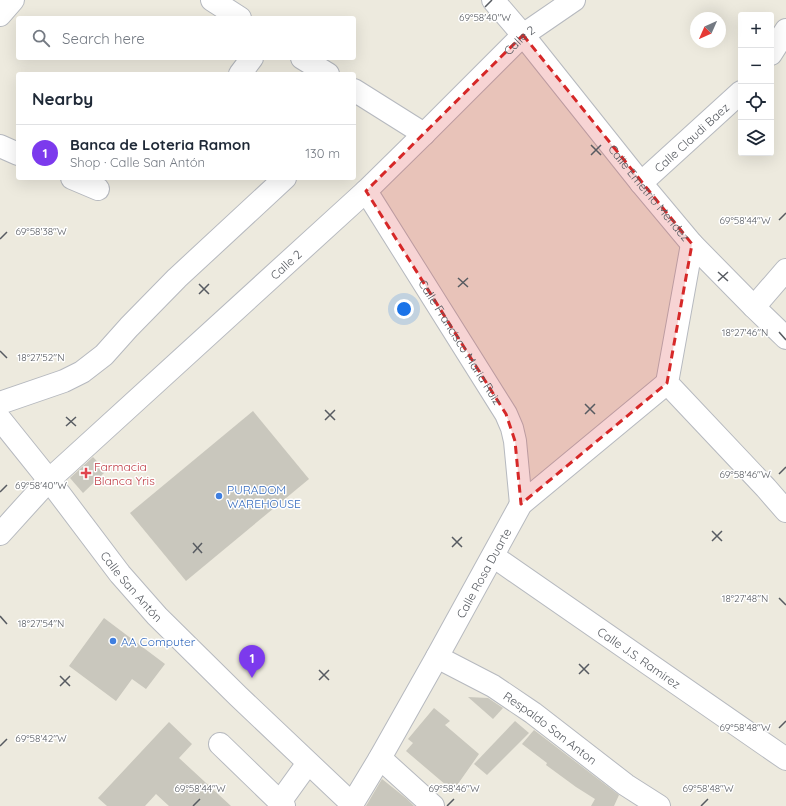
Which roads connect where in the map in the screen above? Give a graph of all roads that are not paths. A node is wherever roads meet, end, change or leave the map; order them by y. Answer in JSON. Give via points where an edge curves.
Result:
{"nodes":[{"id":1,"x":14,"y":0,"type":"edge"},
{"id":2,"x":212,"y":0,"type":"edge"},
{"id":3,"x":493,"y":0,"type":"edge"},
{"id":4,"x":574,"y":0,"type":"edge"},
{"id":5,"x":0,"y":15,"type":"edge"},
{"id":6,"x":237,"y":16,"type":"edge"},
{"id":7,"x":786,"y":30,"type":"edge"},
{"id":8,"x":523,"y":35,"type":"junction"},
{"id":9,"x":774,"y":49,"type":"edge"},
{"id":10,"x":250,"y":60,"type":"edge"},
{"id":11,"x":305,"y":60,"type":"edge"},
{"id":12,"x":242,"y":72,"type":"edge"},
{"id":13,"x":325,"y":72,"type":"edge"},
{"id":14,"x":356,"y":91,"type":"edge"},
{"id":15,"x":738,"y":95,"type":"edge"},
{"id":16,"x":424,"y":134,"type":"junction"},
{"id":17,"x":0,"y":146,"type":"edge"},
{"id":18,"x":16,"y":153,"type":"edge"},
{"id":19,"x":77,"y":180,"type":"edge"},
{"id":20,"x":283,"y":180,"type":"edge"},
{"id":21,"x":641,"y":183,"type":"junction"},
{"id":22,"x":98,"y":189,"type":"dead end"},
{"id":23,"x":366,"y":191,"type":"junction"},
{"id":24,"x":692,"y":244,"type":"junction"},
{"id":25,"x":786,"y":270,"type":"edge"},
{"id":26,"x":754,"y":307,"type":"junction"},
{"id":27,"x":786,"y":338,"type":"edge"},
{"id":28,"x":667,"y":383,"type":"junction"},
{"id":29,"x":0,"y":402,"type":"edge"},
{"id":30,"x":0,"y":419,"type":"edge"},
{"id":31,"x":49,"y":480,"type":"junction"},
{"id":32,"x":521,"y":504,"type":"junction"},
{"id":33,"x":786,"y":511,"type":"edge"},
{"id":34,"x":0,"y":534,"type":"edge"},
{"id":35,"x":493,"y":556,"type":"junction"},
{"id":36,"x":437,"y":657,"type":"junction"},
{"id":37,"x":220,"y":744,"type":"dead end"},
{"id":38,"x":380,"y":758,"type":"junction"},
{"id":39,"x":786,"y":759,"type":"edge"},
{"id":40,"x":308,"y":763,"type":"junction"},
{"id":41,"x":282,"y":804,"type":"edge"},
{"id":42,"x":351,"y":805,"type":"edge"},
{"id":43,"x":433,"y":806,"type":"edge"},
{"id":44,"x":659,"y":806,"type":"edge"}],
"edges":[{"from":1,"to":5,"type":"street"},
{"from":2,"to":6,"type":"street"},
{"from":3,"to":8,"type":"street","name":"Calle Emetrio Mendez"},
{"from":4,"to":8,"type":"street","name":"Calle 2"},
{"from":7,"to":9,"type":"street"},
{"from":8,"to":16,"type":"street","name":"Calle 2"},
{"from":8,"to":21,"type":"street","name":"Calle Emetrio Mendez"},
{"from":10,"to":12,"type":"street"},
{"from":11,"to":13,"type":"street"},
{"from":14,"to":16,"type":"street"},
{"from":15,"to":21,"type":"street","name":"Calle Claudi Baez"},
{"from":16,"to":23,"type":"street","name":"Calle 2"},
{"from":17,"to":18,"type":"street"},
{"from":19,"to":22,"type":"street"},
{"from":20,"to":29,"type":"street","via":[[177,278],[104,355],[82,372],[64,381]]},
{"from":21,"to":24,"type":"street","name":"Calle Emetrio Mendez"},
{"from":23,"to":31,"type":"street","name":"Calle 2"},
{"from":23,"to":32,"type":"street","name":"Calle Francisco Maria Ruiz","via":[[506,414],[515,441]]},
{"from":24,"to":26,"type":"street","name":"Calle Emetrio Mendez"},
{"from":24,"to":28,"type":"street"},
{"from":25,"to":26,"type":"street"},
{"from":26,"to":27,"type":"street","name":"Calle Emetrio Mendez"},
{"from":28,"to":32,"type":"street","name":"Calle Rosa Duarte"},
{"from":28,"to":33,"type":"street"},
{"from":30,"to":31,"type":"street","name":"Calle San Antón"},
{"from":31,"to":34,"type":"street","name":"Calle 2"},
{"from":31,"to":40,"type":"street","name":"Calle San Antón","via":[[120,574],[157,616]]},
{"from":32,"to":35,"type":"street","name":"Calle Rosa Duarte"},
{"from":35,"to":36,"type":"street","name":"Calle Rosa Duarte"},
{"from":35,"to":39,"type":"street","name":"Calle J.S. Ramirez"},
{"from":36,"to":38,"type":"street","name":"Calle Rosa Duarte"},
{"from":36,"to":44,"type":"street","name":"Respaldo San Anton","via":[[493,686],[528,709],[626,785]]},
{"from":37,"to":41,"type":"street"},
{"from":38,"to":42,"type":"street","name":"Calle Rosa Duarte"},
{"from":38,"to":43,"type":"street"},
{"from":40,"to":41,"type":"street"},
{"from":40,"to":42,"type":"street","name":"Calle San Antón"}]}
